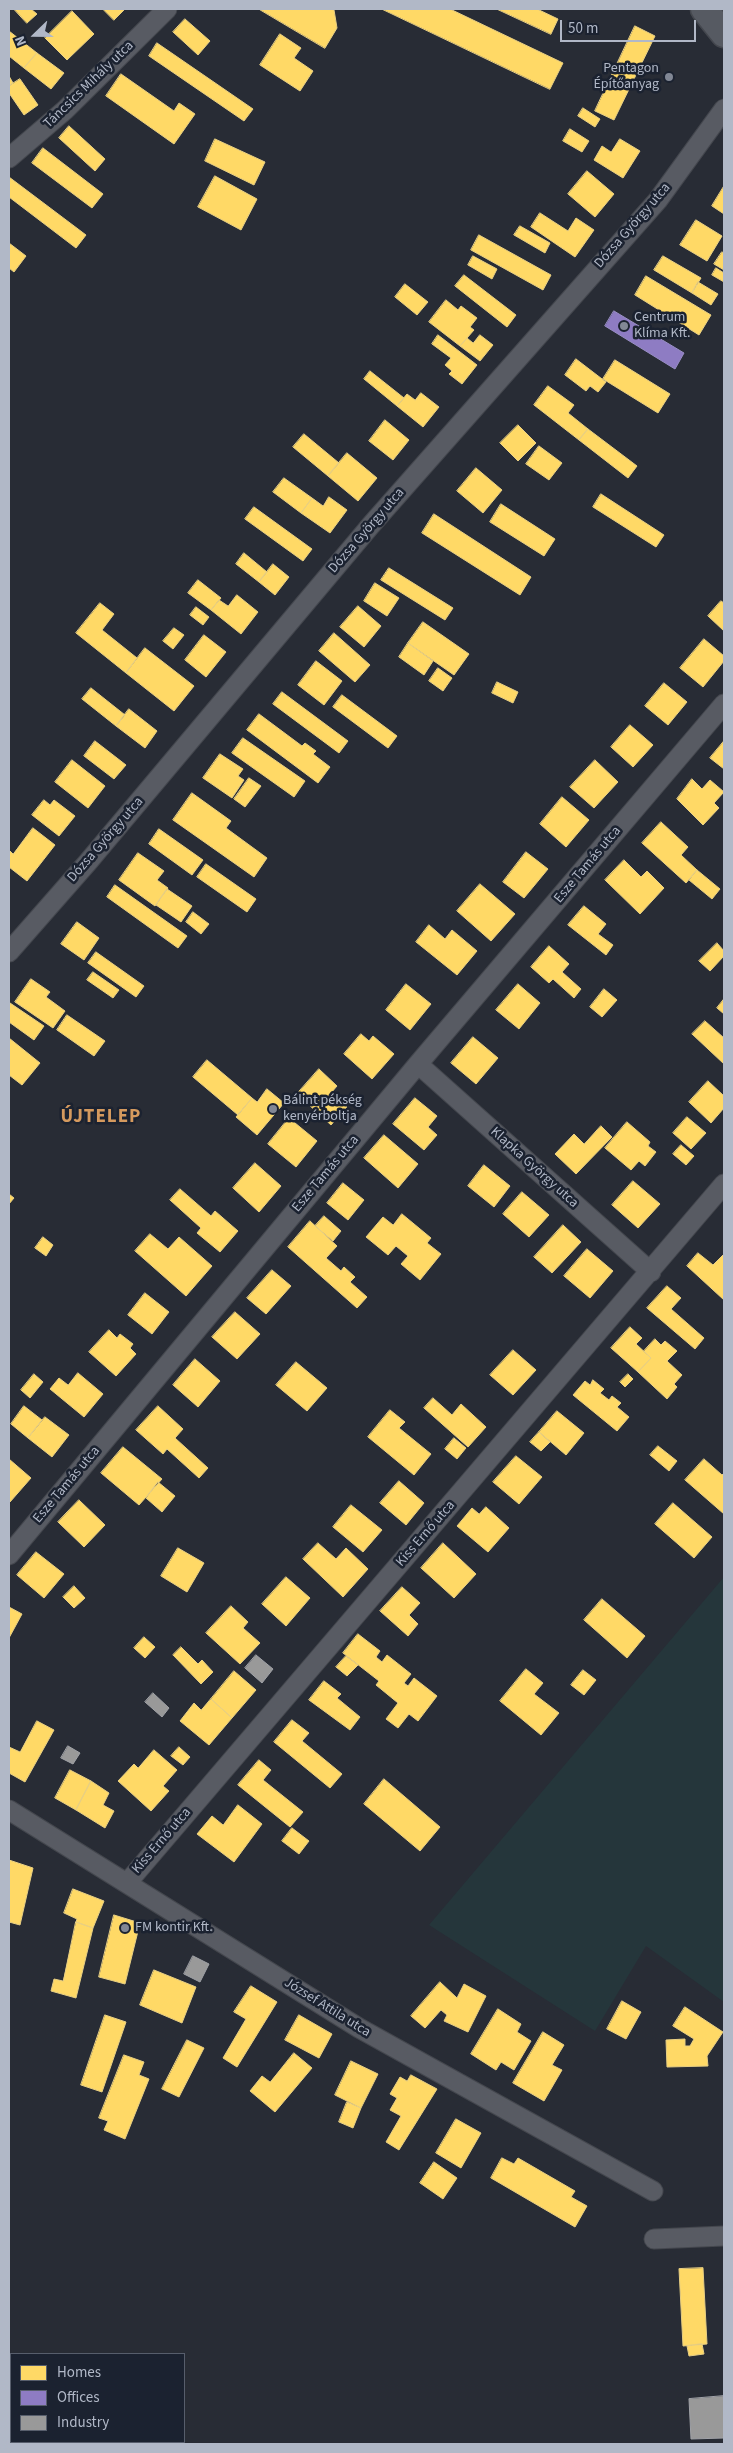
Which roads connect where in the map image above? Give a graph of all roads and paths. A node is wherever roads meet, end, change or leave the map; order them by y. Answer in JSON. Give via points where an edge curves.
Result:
{"nodes":[{"id":1,"x":167,"y":9,"type":"edge"},
{"id":2,"x":704,"y":9,"type":"edge"},
{"id":3,"x":724,"y":34,"type":"edge"},
{"id":4,"x":724,"y":109,"type":"edge"},
{"id":5,"x":9,"y":158,"type":"edge"},
{"id":6,"x":724,"y":704,"type":"edge"},
{"id":7,"x":9,"y":952,"type":"edge"},
{"id":8,"x":418,"y":1064,"type":"junction"},
{"id":9,"x":724,"y":1184,"type":"edge"},
{"id":10,"x":651,"y":1272,"type":"junction"},
{"id":11,"x":9,"y":1555,"type":"edge"},
{"id":12,"x":9,"y":1810,"type":"edge"},
{"id":13,"x":127,"y":1883,"type":"junction"},
{"id":14,"x":654,"y":2191,"type":"dead end"},
{"id":15,"x":724,"y":2236,"type":"edge"},
{"id":16,"x":654,"y":2239,"type":"dead end"}],
"edges":[{"from":1,"to":5,"type":"street","name":"Táncsics Mihály utca","via":[[65,110]]},
{"from":2,"to":3,"type":"main road"},
{"from":4,"to":7,"type":"street","name":"Dózsa György utca","via":[[658,200],[370,525]]},
{"from":6,"to":8,"type":"street","name":"Esze Tamás utca"},
{"from":8,"to":10,"type":"street","name":"Klapka György utca"},
{"from":8,"to":11,"type":"street","name":"Esze Tamás utca"},
{"from":9,"to":10,"type":"street","name":"Kiss Ernő utca"},
{"from":10,"to":13,"type":"street","name":"Kiss Ernő utca"},
{"from":12,"to":13,"type":"street","name":"József Attila utca"},
{"from":13,"to":14,"type":"street","name":"József Attila utca","via":[[359,2028]]},
{"from":15,"to":16,"type":"street"}]}
